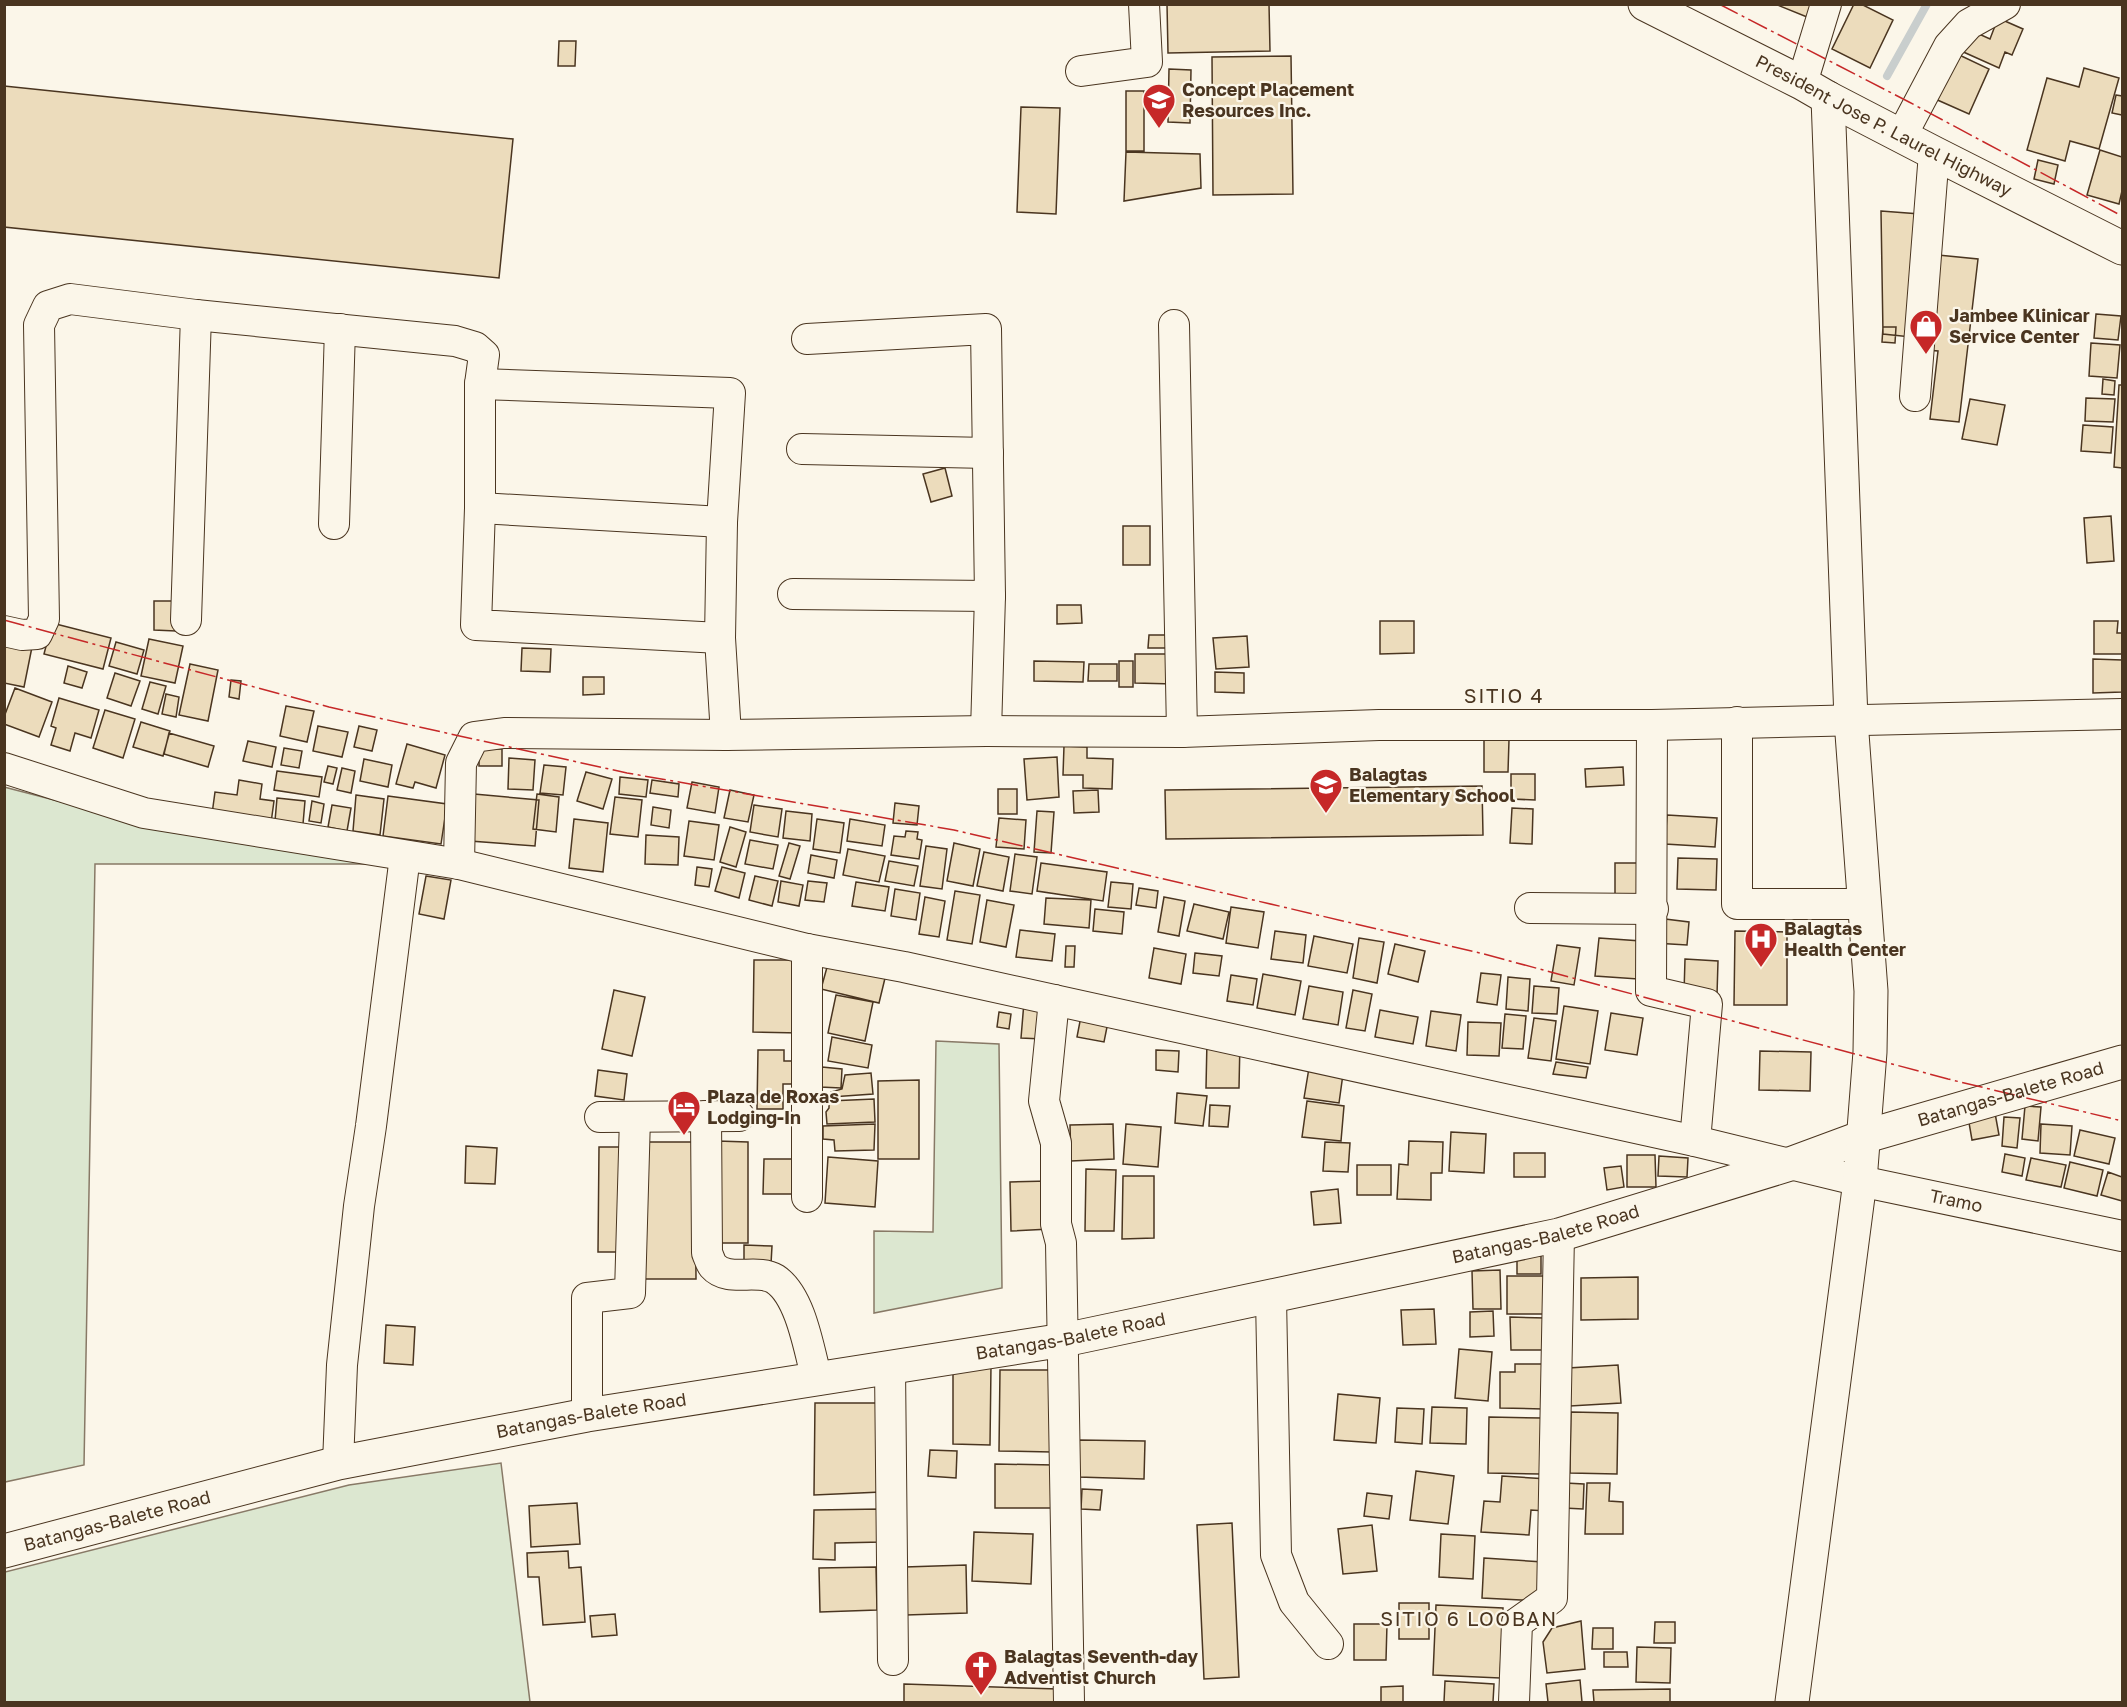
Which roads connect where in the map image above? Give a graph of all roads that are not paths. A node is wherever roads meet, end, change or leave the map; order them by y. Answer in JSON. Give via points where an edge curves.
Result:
{"nodes":[{"id":1,"x":1144,"y":4,"type":"edge"},
{"id":2,"x":1645,"y":4,"type":"edge"},
{"id":3,"x":1826,"y":4,"type":"edge"},
{"id":4,"x":2005,"y":4,"type":"edge"},
{"id":5,"x":1081,"y":71,"type":"dead end"},
{"id":6,"x":1815,"y":90,"type":"junction"},
{"id":7,"x":1902,"y":135,"type":"junction"},
{"id":8,"x":1934,"y":153,"type":"junction"},
{"id":9,"x":2122,"y":248,"type":"edge"},
{"id":10,"x":196,"y":315,"type":"junction"},
{"id":11,"x":1174,"y":325,"type":"dead end"},
{"id":12,"x":340,"y":329,"type":"junction"},
{"id":13,"x":807,"y":339,"type":"dead end"},
{"id":14,"x":480,"y":384,"type":"junction"},
{"id":15,"x":1915,"y":396,"type":"dead end"},
{"id":16,"x":801,"y":449,"type":"dead end"},
{"id":17,"x":988,"y":453,"type":"junction"},
{"id":18,"x":480,"y":508,"type":"junction"},
{"id":19,"x":722,"y":522,"type":"junction"},
{"id":20,"x":334,"y":524,"type":"dead end"},
{"id":21,"x":793,"y":594,"type":"dead end"},
{"id":22,"x":990,"y":596,"type":"junction"},
{"id":23,"x":186,"y":620,"type":"dead end"},
{"id":24,"x":4,"y":631,"type":"edge"},
{"id":25,"x":720,"y":638,"type":"junction"},
{"id":26,"x":2122,"y":714,"type":"edge"},
{"id":27,"x":1851,"y":720,"type":"junction"},
{"id":28,"x":1737,"y":722,"type":"junction"},
{"id":29,"x":1652,"y":725,"type":"junction"},
{"id":30,"x":986,"y":731,"type":"junction"},
{"id":31,"x":1182,"y":732,"type":"junction"},
{"id":32,"x":726,"y":735,"type":"junction"},
{"id":33,"x":4,"y":768,"type":"edge"},
{"id":34,"x":405,"y":856,"type":"junction"},
{"id":35,"x":459,"y":864,"type":"junction"},
{"id":36,"x":1864,"y":904,"type":"junction"},
{"id":37,"x":1530,"y":908,"type":"dead end"},
{"id":38,"x":1653,"y":909,"type":"junction"},
{"id":39,"x":807,"y":949,"type":"junction"},
{"id":40,"x":1054,"y":1000,"type":"junction"},
{"id":41,"x":2122,"y":1062,"type":"edge"},
{"id":42,"x":706,"y":1116,"type":"junction"},
{"id":43,"x":739,"y":1116,"type":"dead end"},
{"id":44,"x":600,"y":1117,"type":"dead end"},
{"id":45,"x":635,"y":1117,"type":"junction"},
{"id":46,"x":1863,"y":1137,"type":"junction"},
{"id":47,"x":1695,"y":1141,"type":"junction"},
{"id":48,"x":1790,"y":1164,"type":"junction"},
{"id":49,"x":1860,"y":1181,"type":"junction"},
{"id":50,"x":807,"y":1197,"type":"dead end"},
{"id":51,"x":1559,"y":1235,"type":"junction"},
{"id":52,"x":2122,"y":1236,"type":"edge"},
{"id":53,"x":1270,"y":1298,"type":"junction"},
{"id":54,"x":1064,"y":1340,"type":"junction"},
{"id":55,"x":890,"y":1367,"type":"junction"},
{"id":56,"x":817,"y":1380,"type":"junction"},
{"id":57,"x":587,"y":1415,"type":"junction"},
{"id":58,"x":338,"y":1463,"type":"junction"},
{"id":59,"x":4,"y":1551,"type":"edge"},
{"id":60,"x":1328,"y":1644,"type":"dead end"},
{"id":61,"x":893,"y":1660,"type":"dead end"},
{"id":62,"x":1070,"y":1702,"type":"edge"},
{"id":63,"x":1514,"y":1702,"type":"edge"},
{"id":64,"x":1792,"y":1702,"type":"edge"}],
"edges":[{"from":1,"to":5,"type":"street","via":[[1147,62]]},
{"from":2,"to":6,"type":"main road","name":"President Jose P. Laurel Highway"},
{"from":3,"to":6,"type":"street"},
{"from":4,"to":7,"type":"street","via":[[1969,24],[1949,46]]},
{"from":6,"to":7,"type":"main road","name":"President Jose P. Laurel Highway"},
{"from":6,"to":27,"type":"main road"},
{"from":7,"to":8,"type":"main road","name":"President Jose P. Laurel Highway"},
{"from":8,"to":9,"type":"main road","name":"President Jose P. Laurel Highway"},
{"from":8,"to":15,"type":"street"},
{"from":10,"to":12,"type":"street"},
{"from":10,"to":23,"type":"street"},
{"from":10,"to":24,"type":"street","via":[[70,299],[48,306],[39,325],[44,619],[37,634]]},
{"from":11,"to":31,"type":"street"},
{"from":12,"to":14,"type":"street","via":[[455,340],[475,347],[484,355]]},
{"from":12,"to":20,"type":"street"},
{"from":13,"to":17,"type":"street","via":[[986,329]]},
{"from":14,"to":18,"type":"street"},
{"from":14,"to":19,"type":"street","via":[[730,393]]},
{"from":16,"to":17,"type":"street"},
{"from":17,"to":22,"type":"street"},
{"from":18,"to":19,"type":"street"},
{"from":18,"to":25,"type":"street","via":[[476,626]]},
{"from":19,"to":25,"type":"street"},
{"from":21,"to":22,"type":"street"},
{"from":22,"to":30,"type":"street"},
{"from":25,"to":32,"type":"street"},
{"from":26,"to":27,"type":"street"},
{"from":27,"to":28,"type":"street"},
{"from":27,"to":36,"type":"main road"},
{"from":28,"to":29,"type":"street"},
{"from":28,"to":36,"type":"street","via":[[1737,904]]},
{"from":29,"to":31,"type":"street","via":[[1379,725]]},
{"from":29,"to":38,"type":"street"},
{"from":30,"to":31,"type":"street"},
{"from":30,"to":32,"type":"street"},
{"from":32,"to":35,"type":"street","via":[[504,733],[474,737],[460,763]]},
{"from":33,"to":34,"type":"street","name":"Tramo","via":[[144,813]]},
{"from":34,"to":35,"type":"street","name":"Tramo"},
{"from":34,"to":58,"type":"street","via":[[359,1206],[342,1365]]},
{"from":35,"to":39,"type":"street","name":"Tramo"},
{"from":36,"to":46,"type":"main road","via":[[1871,1002]]},
{"from":37,"to":38,"type":"street"},
{"from":38,"to":47,"type":"street","via":[[1651,991],[1707,1005]]},
{"from":39,"to":40,"type":"street","name":"Tramo"},
{"from":39,"to":50,"type":"street"},
{"from":40,"to":47,"type":"street","name":"Tramo"},
{"from":40,"to":54,"type":"street","via":[[1044,1101],[1056,1143],[1056,1224],[1061,1243]]},
{"from":41,"to":46,"type":"main road","name":"Batangas-Balete Road"},
{"from":42,"to":43,"type":"street"},
{"from":42,"to":45,"type":"street"},
{"from":42,"to":56,"type":"street","via":[[707,1253],[714,1266],[727,1273],[765,1275],[776,1280],[795,1301]]},
{"from":44,"to":45,"type":"street"},
{"from":45,"to":57,"type":"street","via":[[630,1293],[587,1298]]},
{"from":46,"to":48,"type":"main road","name":"Batangas-Balete Road"},
{"from":46,"to":49,"type":"main road"},
{"from":47,"to":48,"type":"street","name":"Tramo"},
{"from":48,"to":49,"type":"street","name":"Tramo"},
{"from":48,"to":51,"type":"main road","name":"Batangas-Balete Road"},
{"from":49,"to":52,"type":"street","name":"Tramo"},
{"from":49,"to":64,"type":"main road"},
{"from":51,"to":53,"type":"main road","name":"Batangas-Balete Road"},
{"from":51,"to":63,"type":"street","via":[[1552,1598],[1517,1623]]},
{"from":53,"to":54,"type":"main road","name":"Batangas-Balete Road"},
{"from":53,"to":60,"type":"street","via":[[1276,1555],[1294,1602]]},
{"from":54,"to":55,"type":"main road","name":"Batangas-Balete Road"},
{"from":54,"to":62,"type":"street"},
{"from":55,"to":56,"type":"main road","name":"Batangas-Balete Road"},
{"from":55,"to":61,"type":"street"},
{"from":56,"to":57,"type":"main road","name":"Batangas-Balete Road"},
{"from":57,"to":58,"type":"main road","name":"Batangas-Balete Road"},
{"from":58,"to":59,"type":"main road","name":"Batangas-Balete Road"}]}
